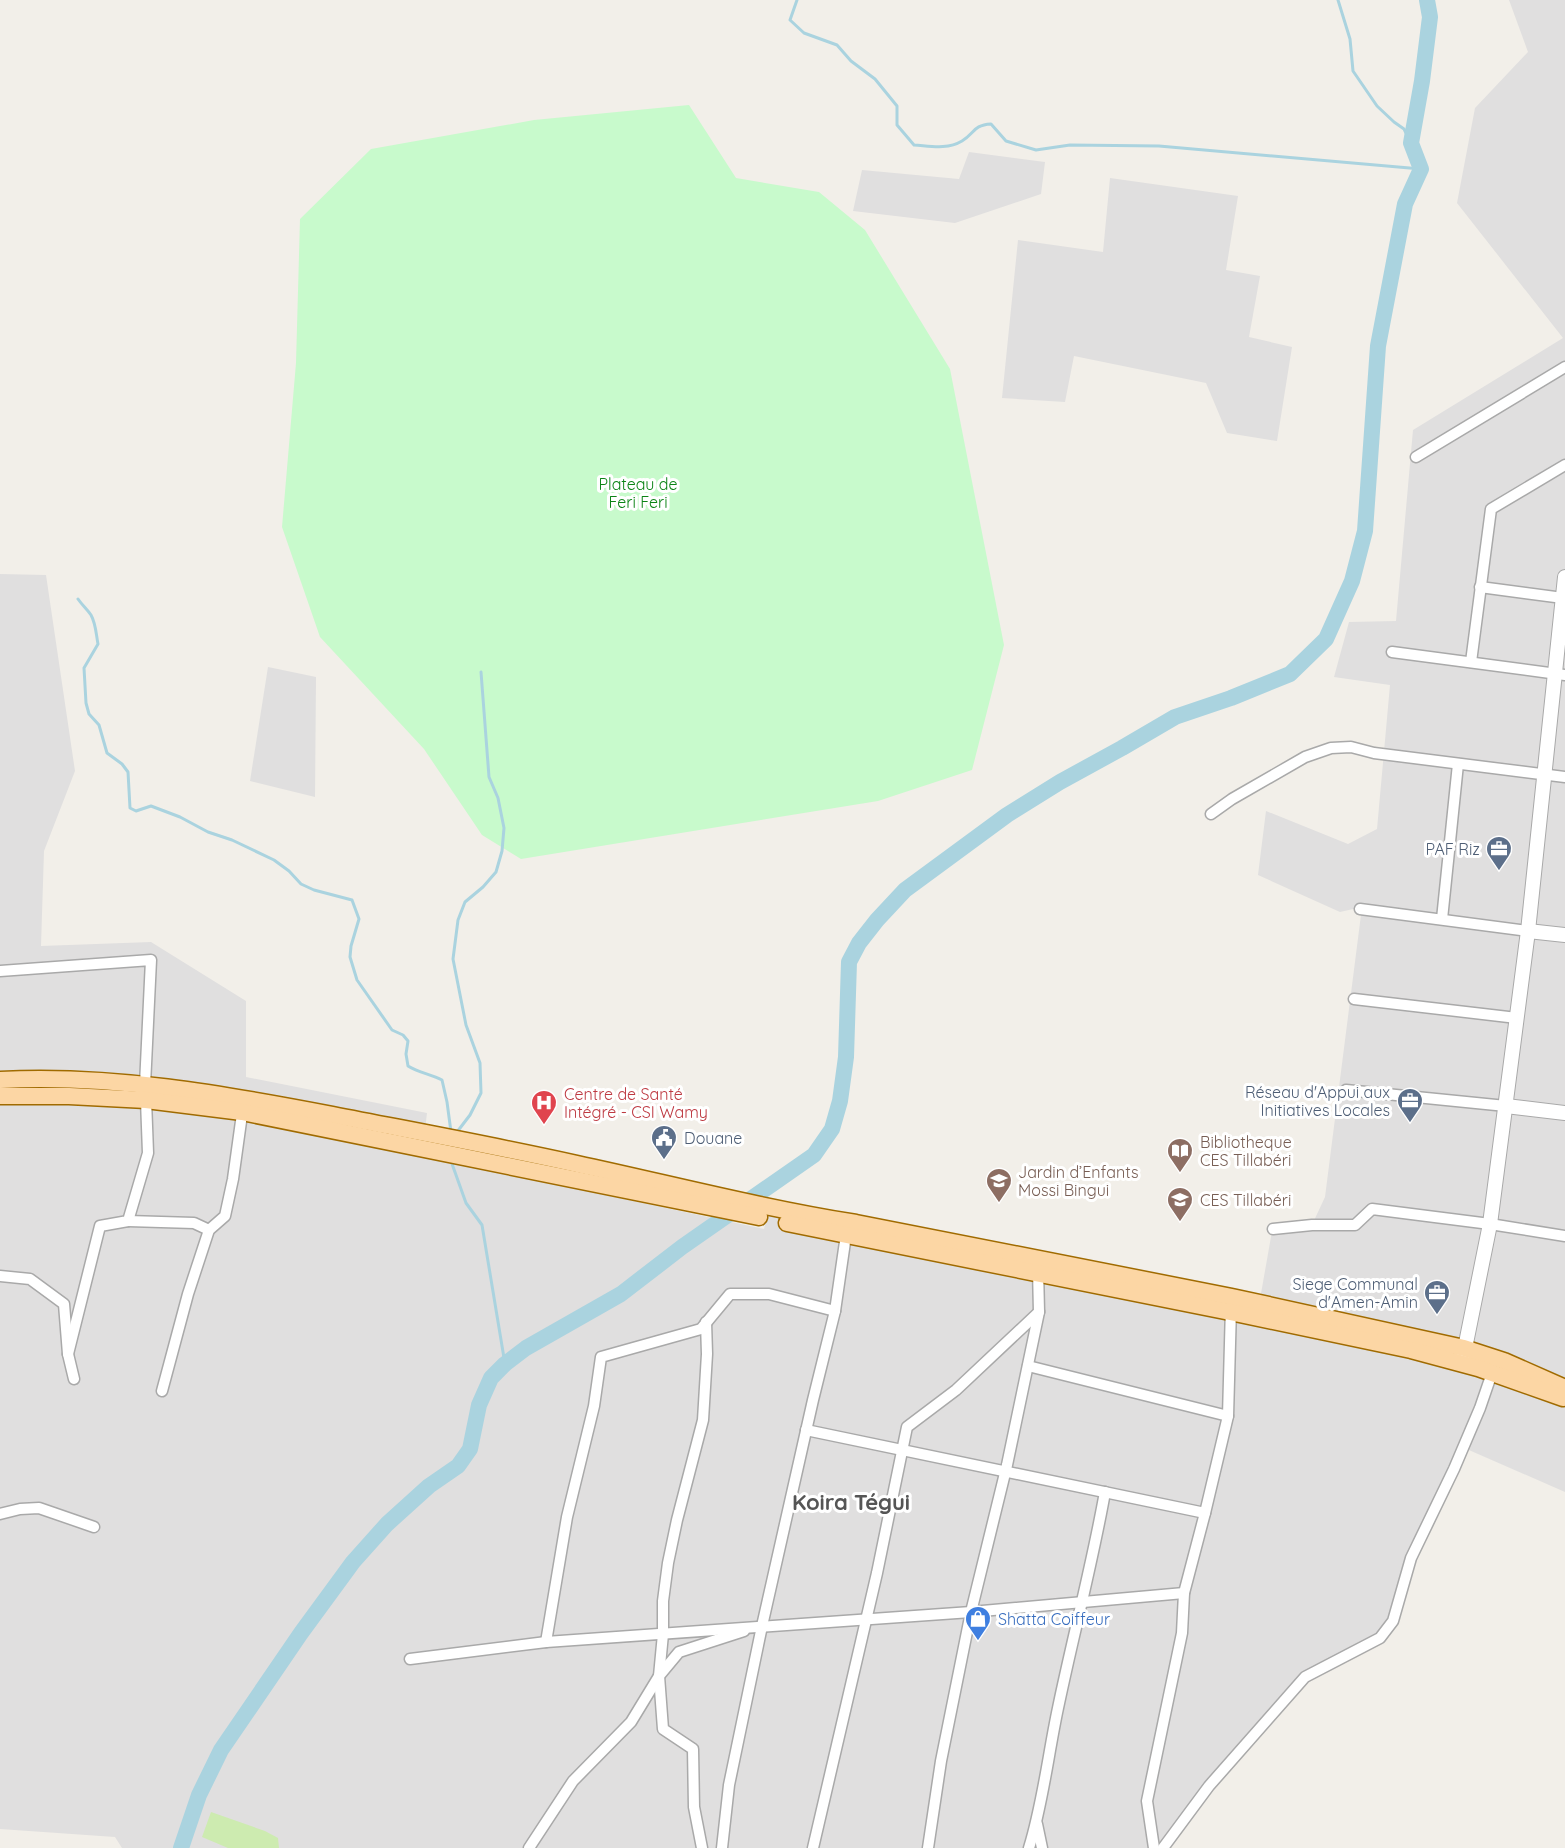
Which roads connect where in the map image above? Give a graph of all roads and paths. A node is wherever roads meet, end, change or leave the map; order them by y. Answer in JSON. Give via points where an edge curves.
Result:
{"nodes":[{"id":1,"x":1565,"y":367,"type":"edge"},
{"id":2,"x":1416,"y":457,"type":"dead end"},
{"id":3,"x":1565,"y":465,"type":"edge"},
{"id":4,"x":1565,"y":577,"type":"edge"},
{"id":5,"x":1480,"y":587,"type":"junction"},
{"id":6,"x":1563,"y":598,"type":"junction"},
{"id":7,"x":1392,"y":652,"type":"dead end"},
{"id":8,"x":1471,"y":662,"type":"junction"},
{"id":9,"x":1560,"y":674,"type":"edge"},
{"id":10,"x":1458,"y":764,"type":"junction"},
{"id":11,"x":1544,"y":775,"type":"junction"},
{"id":12,"x":1565,"y":777,"type":"edge"},
{"id":13,"x":1211,"y":814,"type":"dead end"},
{"id":14,"x":1360,"y":909,"type":"dead end"},
{"id":15,"x":1442,"y":919,"type":"junction"},
{"id":16,"x":1528,"y":931,"type":"junction"},
{"id":17,"x":1565,"y":935,"type":"edge"},
{"id":18,"x":0,"y":971,"type":"edge"},
{"id":19,"x":1354,"y":999,"type":"dead end"},
{"id":20,"x":1517,"y":1018,"type":"junction"},
{"id":21,"x":0,"y":1080,"type":"edge"},
{"id":22,"x":1346,"y":1090,"type":"dead end"},
{"id":23,"x":145,"y":1092,"type":"junction"},
{"id":24,"x":0,"y":1096,"type":"edge"},
{"id":25,"x":243,"y":1105,"type":"junction"},
{"id":26,"x":1506,"y":1106,"type":"junction"},
{"id":27,"x":1565,"y":1113,"type":"edge"},
{"id":28,"x":762,"y":1212,"type":"junction"},
{"id":29,"x":128,"y":1221,"type":"junction"},
{"id":30,"x":1490,"y":1224,"type":"junction"},
{"id":31,"x":1273,"y":1229,"type":"dead end"},
{"id":32,"x":209,"y":1230,"type":"junction"},
{"id":33,"x":846,"y":1235,"type":"junction"},
{"id":34,"x":1565,"y":1236,"type":"edge"},
{"id":35,"x":1038,"y":1267,"type":"junction"},
{"id":36,"x":0,"y":1276,"type":"edge"},
{"id":37,"x":1231,"y":1304,"type":"junction"},
{"id":38,"x":835,"y":1311,"type":"junction"},
{"id":39,"x":1039,"y":1312,"type":"junction"},
{"id":40,"x":706,"y":1322,"type":"junction"},
{"id":41,"x":68,"y":1354,"type":"junction"},
{"id":42,"x":1463,"y":1356,"type":"junction"},
{"id":43,"x":1028,"y":1366,"type":"junction"},
{"id":44,"x":1492,"y":1372,"type":"junction"},
{"id":45,"x":74,"y":1379,"type":"dead end"},
{"id":46,"x":1565,"y":1388,"type":"edge"},
{"id":47,"x":162,"y":1391,"type":"dead end"},
{"id":48,"x":1565,"y":1399,"type":"edge"},
{"id":49,"x":1228,"y":1416,"type":"junction"},
{"id":50,"x":806,"y":1430,"type":"junction"},
{"id":51,"x":902,"y":1450,"type":"junction"},
{"id":52,"x":1006,"y":1472,"type":"junction"},
{"id":53,"x":1106,"y":1492,"type":"junction"},
{"id":54,"x":1205,"y":1513,"type":"junction"},
{"id":55,"x":0,"y":1514,"type":"edge"},
{"id":56,"x":94,"y":1527,"type":"dead end"},
{"id":57,"x":1184,"y":1593,"type":"junction"},
{"id":58,"x":1083,"y":1601,"type":"junction"},
{"id":59,"x":971,"y":1612,"type":"junction"},
{"id":60,"x":866,"y":1619,"type":"junction"},
{"id":61,"x":762,"y":1626,"type":"junction"},
{"id":62,"x":663,"y":1634,"type":"junction"},
{"id":63,"x":546,"y":1642,"type":"junction"},
{"id":64,"x":410,"y":1659,"type":"dead end"},
{"id":65,"x":659,"y":1676,"type":"junction"},
{"id":66,"x":1037,"y":1824,"type":"junction"},
{"id":67,"x":529,"y":1848,"type":"edge"},
{"id":68,"x":702,"y":1848,"type":"edge"},
{"id":69,"x":722,"y":1848,"type":"edge"},
{"id":70,"x":813,"y":1848,"type":"edge"},
{"id":71,"x":928,"y":1848,"type":"edge"},
{"id":72,"x":1029,"y":1848,"type":"edge"},
{"id":73,"x":1042,"y":1848,"type":"edge"},
{"id":74,"x":1154,"y":1848,"type":"edge"},
{"id":75,"x":1163,"y":1848,"type":"edge"}],
"edges":[{"from":1,"to":2,"type":"street"},
{"from":3,"to":5,"type":"street","via":[[1491,509]]},
{"from":4,"to":6,"type":"street"},
{"from":5,"to":6,"type":"street"},
{"from":5,"to":8,"type":"street"},
{"from":6,"to":9,"type":"street"},
{"from":7,"to":8,"type":"street"},
{"from":8,"to":9,"type":"street"},
{"from":9,"to":11,"type":"street"},
{"from":10,"to":11,"type":"street"},
{"from":10,"to":13,"type":"street","via":[[1351,747],[1331,748],[1305,757]]},
{"from":10,"to":15,"type":"street"},
{"from":11,"to":12,"type":"street"},
{"from":11,"to":16,"type":"street"},
{"from":14,"to":15,"type":"street"},
{"from":15,"to":16,"type":"street"},
{"from":16,"to":17,"type":"street"},
{"from":16,"to":20,"type":"street"},
{"from":18,"to":23,"type":"street","via":[[151,960]]},
{"from":19,"to":20,"type":"street"},
{"from":20,"to":26,"type":"street"},
{"from":21,"to":23,"type":"main road","via":[[58,1079]]},
{"from":22,"to":26,"type":"street"},
{"from":23,"to":24,"type":"main road"},
{"from":23,"to":25,"type":"main road"},
{"from":23,"to":29,"type":"street","via":[[148,1152]]},
{"from":25,"to":28,"type":"main road"},
{"from":25,"to":32,"type":"street","via":[[225,1216]]},
{"from":26,"to":27,"type":"street"},
{"from":26,"to":30,"type":"street"},
{"from":28,"to":33,"type":"main road"},
{"from":28,"to":35,"type":"main road"},
{"from":29,"to":32,"type":"street","via":[[194,1223]]},
{"from":29,"to":41,"type":"street","via":[[100,1226]]},
{"from":30,"to":31,"type":"street","via":[[1372,1209],[1355,1225]]},
{"from":30,"to":34,"type":"street"},
{"from":30,"to":42,"type":"street"},
{"from":32,"to":47,"type":"street"},
{"from":33,"to":35,"type":"main road"},
{"from":33,"to":38,"type":"street"},
{"from":35,"to":37,"type":"main road"},
{"from":35,"to":39,"type":"street"},
{"from":36,"to":41,"type":"street","via":[[30,1279],[64,1304]]},
{"from":37,"to":42,"type":"main road"},
{"from":37,"to":49,"type":"street"},
{"from":38,"to":40,"type":"street","via":[[769,1294],[730,1294]]},
{"from":38,"to":50,"type":"street"},
{"from":39,"to":43,"type":"street"},
{"from":39,"to":51,"type":"street","via":[[956,1390],[907,1427]]},
{"from":40,"to":62,"type":"street","via":[[703,1420],[668,1563]]},
{"from":40,"to":63,"type":"street","via":[[701,1329],[601,1357],[594,1406],[567,1517]]},
{"from":41,"to":45,"type":"street"},
{"from":42,"to":44,"type":"main road"},
{"from":42,"to":46,"type":"main road","via":[[1504,1361]]},
{"from":43,"to":49,"type":"street"},
{"from":43,"to":52,"type":"street"},
{"from":44,"to":48,"type":"main road"},
{"from":44,"to":75,"type":"street","via":[[1454,1470],[1412,1558],[1393,1621],[1380,1638],[1305,1677],[1209,1786]]},
{"from":49,"to":54,"type":"street"},
{"from":50,"to":51,"type":"street"},
{"from":50,"to":61,"type":"street"},
{"from":51,"to":52,"type":"street"},
{"from":51,"to":60,"type":"street"},
{"from":52,"to":53,"type":"street"},
{"from":52,"to":59,"type":"street"},
{"from":53,"to":54,"type":"street"},
{"from":53,"to":58,"type":"street"},
{"from":54,"to":57,"type":"street"},
{"from":55,"to":56,"type":"street","via":[[39,1508]]},
{"from":57,"to":58,"type":"street"},
{"from":57,"to":74,"type":"street","via":[[1182,1633],[1147,1801]]},
{"from":58,"to":59,"type":"street"},
{"from":58,"to":66,"type":"street","via":[[1058,1707]]},
{"from":59,"to":60,"type":"street"},
{"from":59,"to":71,"type":"street"},
{"from":60,"to":61,"type":"street"},
{"from":60,"to":70,"type":"street"},
{"from":61,"to":62,"type":"street"},
{"from":61,"to":65,"type":"street","via":[[679,1652]]},
{"from":61,"to":69,"type":"street","via":[[729,1785]]},
{"from":62,"to":63,"type":"street"},
{"from":62,"to":65,"type":"street"},
{"from":63,"to":64,"type":"street"},
{"from":65,"to":67,"type":"street","via":[[631,1722],[573,1781]]},
{"from":65,"to":68,"type":"street","via":[[663,1729],[693,1749],[694,1807]]},
{"from":66,"to":72,"type":"street"},
{"from":66,"to":73,"type":"street"}]}
